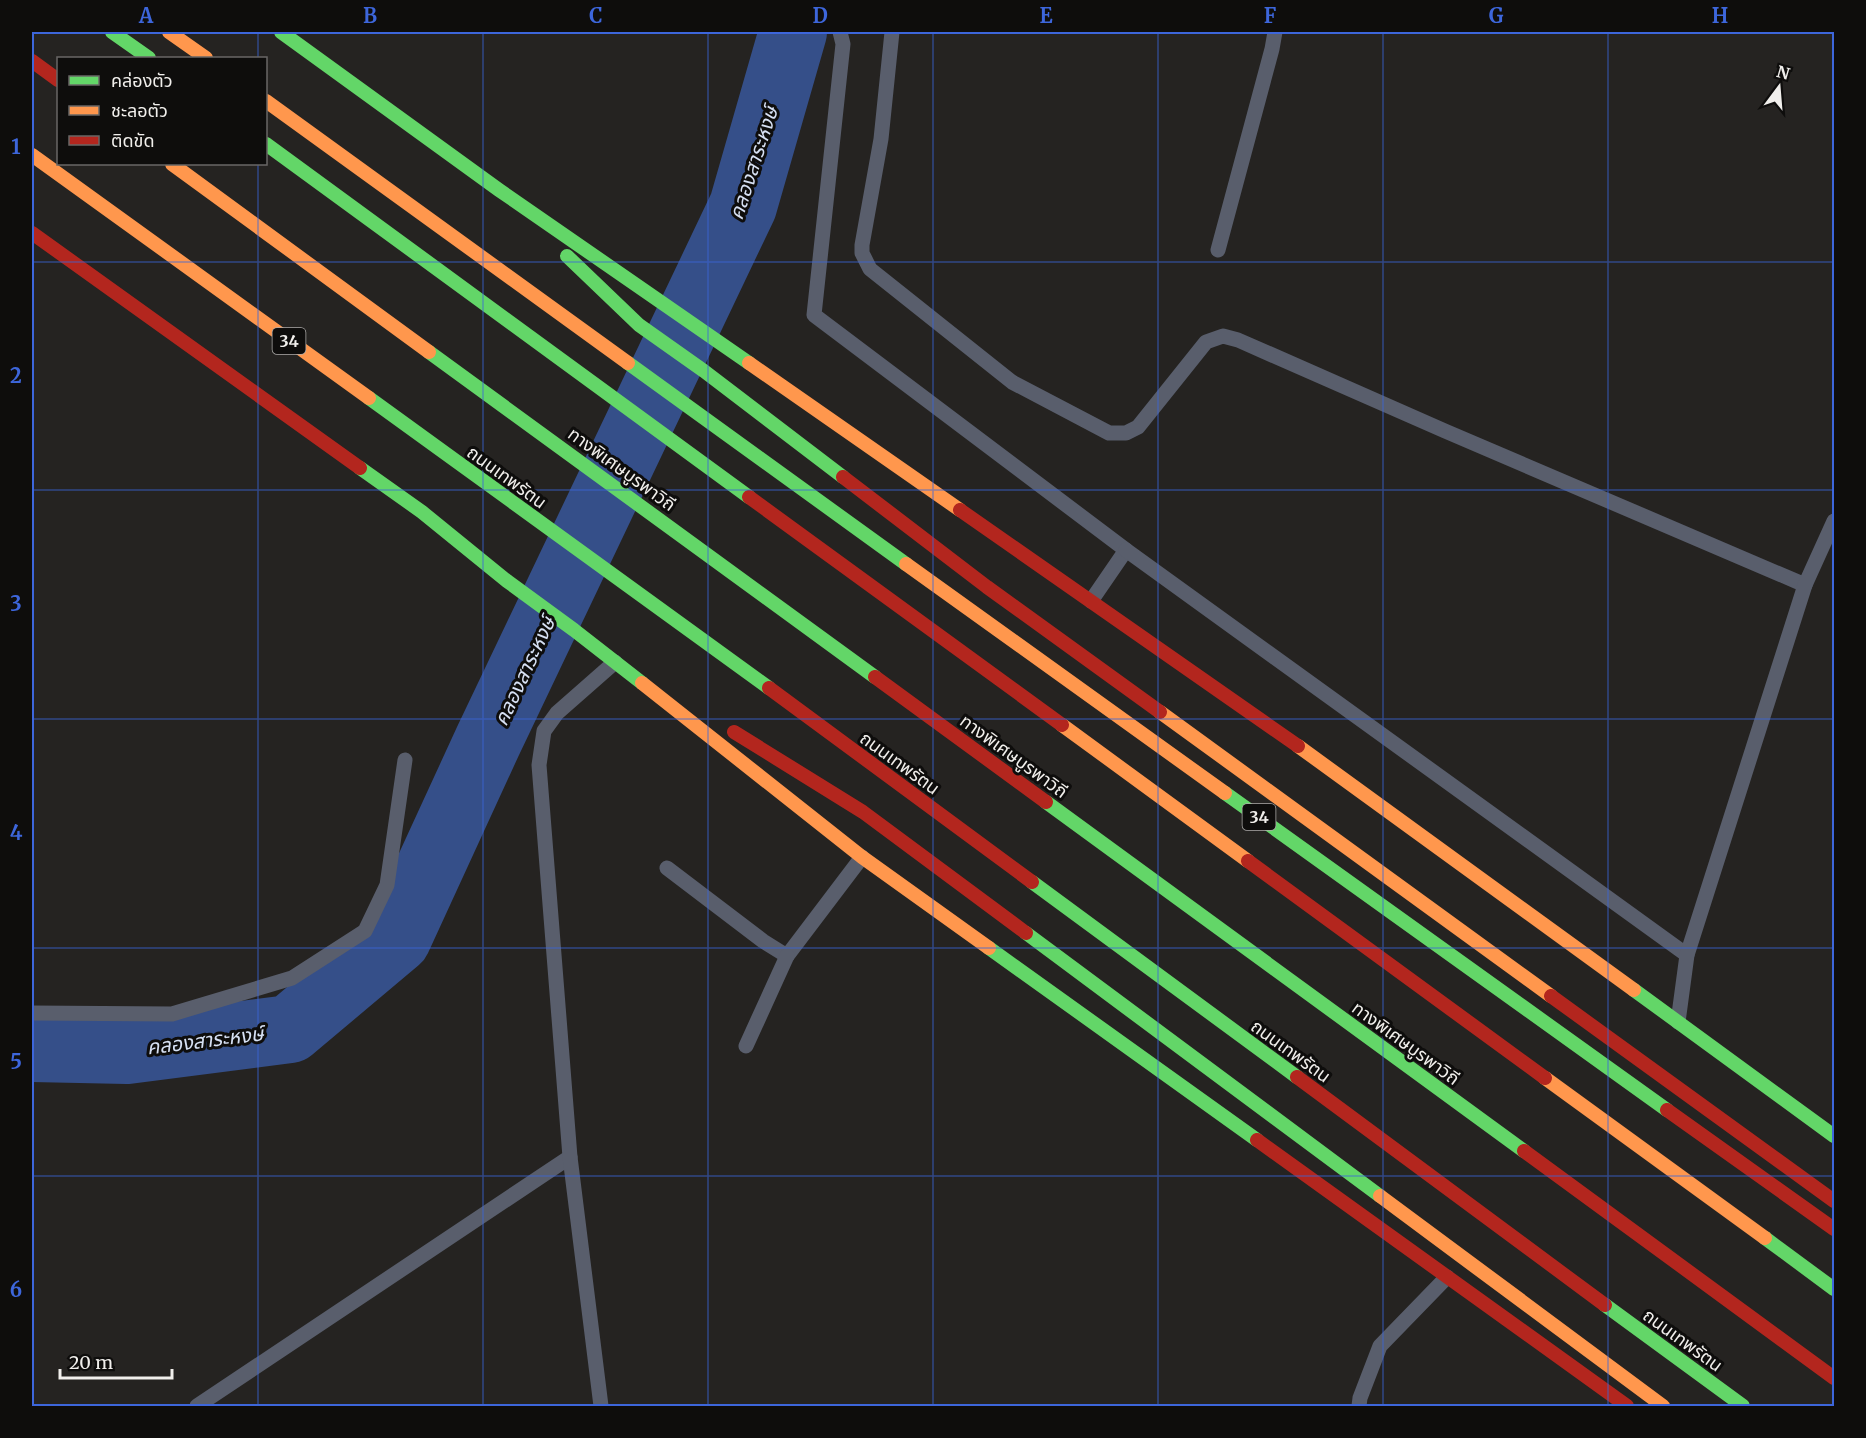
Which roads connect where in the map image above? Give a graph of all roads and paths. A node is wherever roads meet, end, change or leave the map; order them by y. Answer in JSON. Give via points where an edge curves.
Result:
{"nodes":[{"id":1,"x":112,"y":32,"type":"edge"},
{"id":2,"x":169,"y":32,"type":"edge"},
{"id":3,"x":281,"y":32,"type":"edge"},
{"id":4,"x":840,"y":32,"type":"edge"},
{"id":5,"x":892,"y":32,"type":"edge"},
{"id":6,"x":1275,"y":32,"type":"edge"},
{"id":7,"x":148,"y":57,"type":"edge"},
{"id":8,"x":205,"y":57,"type":"edge"},
{"id":9,"x":32,"y":61,"type":"edge"},
{"id":10,"x":57,"y":79,"type":"edge"},
{"id":11,"x":267,"y":102,"type":"edge"},
{"id":12,"x":267,"y":145,"type":"edge"},
{"id":13,"x":32,"y":155,"type":"edge"},
{"id":14,"x":173,"y":165,"type":"edge"},
{"id":15,"x":499,"y":190,"type":"junction"},
{"id":16,"x":32,"y":232,"type":"edge"},
{"id":17,"x":1218,"y":250,"type":"dead end"},
{"id":18,"x":1834,"y":521,"type":"edge"},
{"id":19,"x":1126,"y":550,"type":"junction"},
{"id":20,"x":1805,"y":585,"type":"junction"},
{"id":21,"x":1091,"y":602,"type":"junction"},
{"id":22,"x":597,"y":648,"type":"junction"},
{"id":23,"x":615,"y":662,"type":"junction"},
{"id":24,"x":705,"y":715,"type":"dead end"},
{"id":25,"x":725,"y":727,"type":"dead end"},
{"id":26,"x":405,"y":760,"type":"dead end"},
{"id":27,"x":862,"y":857,"type":"junction"},
{"id":28,"x":667,"y":868,"type":"dead end"},
{"id":29,"x":1687,"y":955,"type":"junction"},
{"id":30,"x":787,"y":956,"type":"junction"},
{"id":31,"x":32,"y":1013,"type":"edge"},
{"id":32,"x":1678,"y":1022,"type":"junction"},
{"id":33,"x":746,"y":1046,"type":"dead end"},
{"id":34,"x":1834,"y":1136,"type":"edge"},
{"id":35,"x":570,"y":1157,"type":"junction"},
{"id":36,"x":1834,"y":1201,"type":"edge"},
{"id":37,"x":1834,"y":1230,"type":"edge"},
{"id":38,"x":1447,"y":1277,"type":"junction"},
{"id":39,"x":1834,"y":1289,"type":"edge"},
{"id":40,"x":1834,"y":1378,"type":"edge"},
{"id":41,"x":197,"y":1407,"type":"edge"},
{"id":42,"x":601,"y":1407,"type":"edge"},
{"id":43,"x":1359,"y":1407,"type":"edge"},
{"id":44,"x":1627,"y":1407,"type":"edge"},
{"id":45,"x":1663,"y":1407,"type":"edge"},
{"id":46,"x":1743,"y":1407,"type":"edge"}],
"edges":[{"from":1,"to":7,"type":"main road"},
{"from":2,"to":8,"type":"main road"},
{"from":3,"to":15,"type":"main road"},
{"from":4,"to":19,"type":"lane","via":[[843,44],[814,315]]},
{"from":5,"to":20,"type":"lane","via":[[881,139],[862,253],[870,269],[1012,382],[1109,433],[1126,433],[1138,427],[1206,342],[1223,336]]},
{"from":6,"to":17,"type":"lane"},
{"from":9,"to":10,"type":"main road"},
{"from":11,"to":37,"type":"main road","number":"34"},
{"from":12,"to":39,"type":"main road"},
{"from":13,"to":46,"type":"main road","name":"ถนนเทพรัตน","number":"34","via":[[623,581]]},
{"from":14,"to":40,"type":"main road","name":"ทางพิเศษบูรพาวิถี"},
{"from":15,"to":21,"type":"main road"},
{"from":15,"to":36,"type":"main road","via":[[639,325],[704,370],[987,587]]},
{"from":16,"to":22,"type":"main road","via":[[422,512]]},
{"from":18,"to":20,"type":"lane"},
{"from":19,"to":21,"type":"lane"},
{"from":19,"to":29,"type":"lane"},
{"from":20,"to":29,"type":"lane"},
{"from":21,"to":32,"type":"main road"},
{"from":22,"to":23,"type":"main road"},
{"from":22,"to":24,"type":"main road"},
{"from":23,"to":27,"type":"main road"},
{"from":23,"to":35,"type":"lane","via":[[557,713],[544,731],[539,765]]},
{"from":25,"to":45,"type":"main road","via":[[863,812]]},
{"from":26,"to":31,"type":"lane","via":[[387,885],[365,931],[292,978],[172,1014]]},
{"from":27,"to":30,"type":"lane"},
{"from":27,"to":38,"type":"main road"},
{"from":28,"to":30,"type":"lane"},
{"from":29,"to":32,"type":"lane"},
{"from":30,"to":33,"type":"lane"},
{"from":32,"to":34,"type":"main road"},
{"from":35,"to":41,"type":"lane"},
{"from":35,"to":42,"type":"lane"},
{"from":38,"to":43,"type":"lane","via":[[1380,1346]]},
{"from":38,"to":44,"type":"main road"}]}
